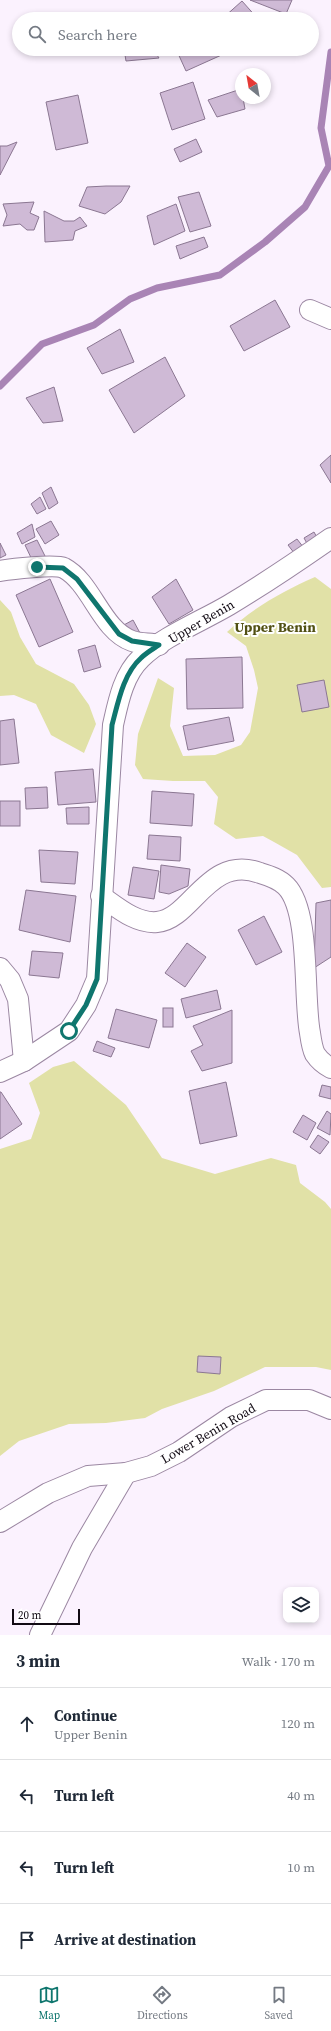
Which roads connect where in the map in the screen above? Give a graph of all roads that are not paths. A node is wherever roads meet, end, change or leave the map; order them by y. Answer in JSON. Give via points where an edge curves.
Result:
{"nodes":[{"id":1,"x":310,"y":310,"type":"dead end"},
{"id":2,"x":331,"y":319,"type":"edge"},
{"id":3,"x":331,"y":538,"type":"edge"},
{"id":4,"x":0,"y":571,"type":"edge"},
{"id":5,"x":159,"y":645,"type":"junction"},
{"id":6,"x":101,"y":896,"type":"junction"},
{"id":7,"x":0,"y":968,"type":"edge"},
{"id":8,"x":24,"y":1061,"type":"junction"},
{"id":9,"x":331,"y":1068,"type":"edge"},
{"id":10,"x":0,"y":1072,"type":"edge"},
{"id":11,"x":331,"y":1409,"type":"edge"},
{"id":12,"x":126,"y":1473,"type":"junction"},
{"id":13,"x":0,"y":1522,"type":"edge"},
{"id":14,"x":40,"y":1635,"type":"edge"}],
"edges":[{"from":1,"to":2,"type":"street"},
{"from":3,"to":5,"type":"street","name":"Upper Benin","via":[[230,605]]},
{"from":4,"to":5,"type":"street","via":[[63,568],[77,579],[119,634],[132,641]]},
{"from":5,"to":6,"type":"street","name":"Upper Benin","via":[[140,658],[129,674],[112,725]]},
{"from":6,"to":8,"type":"street","name":"Upper Benin","via":[[97,979],[86,1005],[69,1031]]},
{"from":6,"to":9,"type":"street","via":[[141,921],[158,922],[173,916],[220,875],[249,869],[277,878],[296,901],[301,923],[308,1022],[315,1054]]},
{"from":7,"to":8,"type":"street","via":[[10,980],[18,998]]},
{"from":8,"to":10,"type":"street","name":"Upper Benin"},
{"from":11,"to":12,"type":"street","name":"Lower Benin Road","via":[[309,1400],[266,1400],[231,1418],[179,1452],[151,1466]]},
{"from":12,"to":13,"type":"street","name":"Lower Benin Road","via":[[88,1476],[48,1493]]},
{"from":12,"to":14,"type":"street","via":[[82,1548]]}]}
